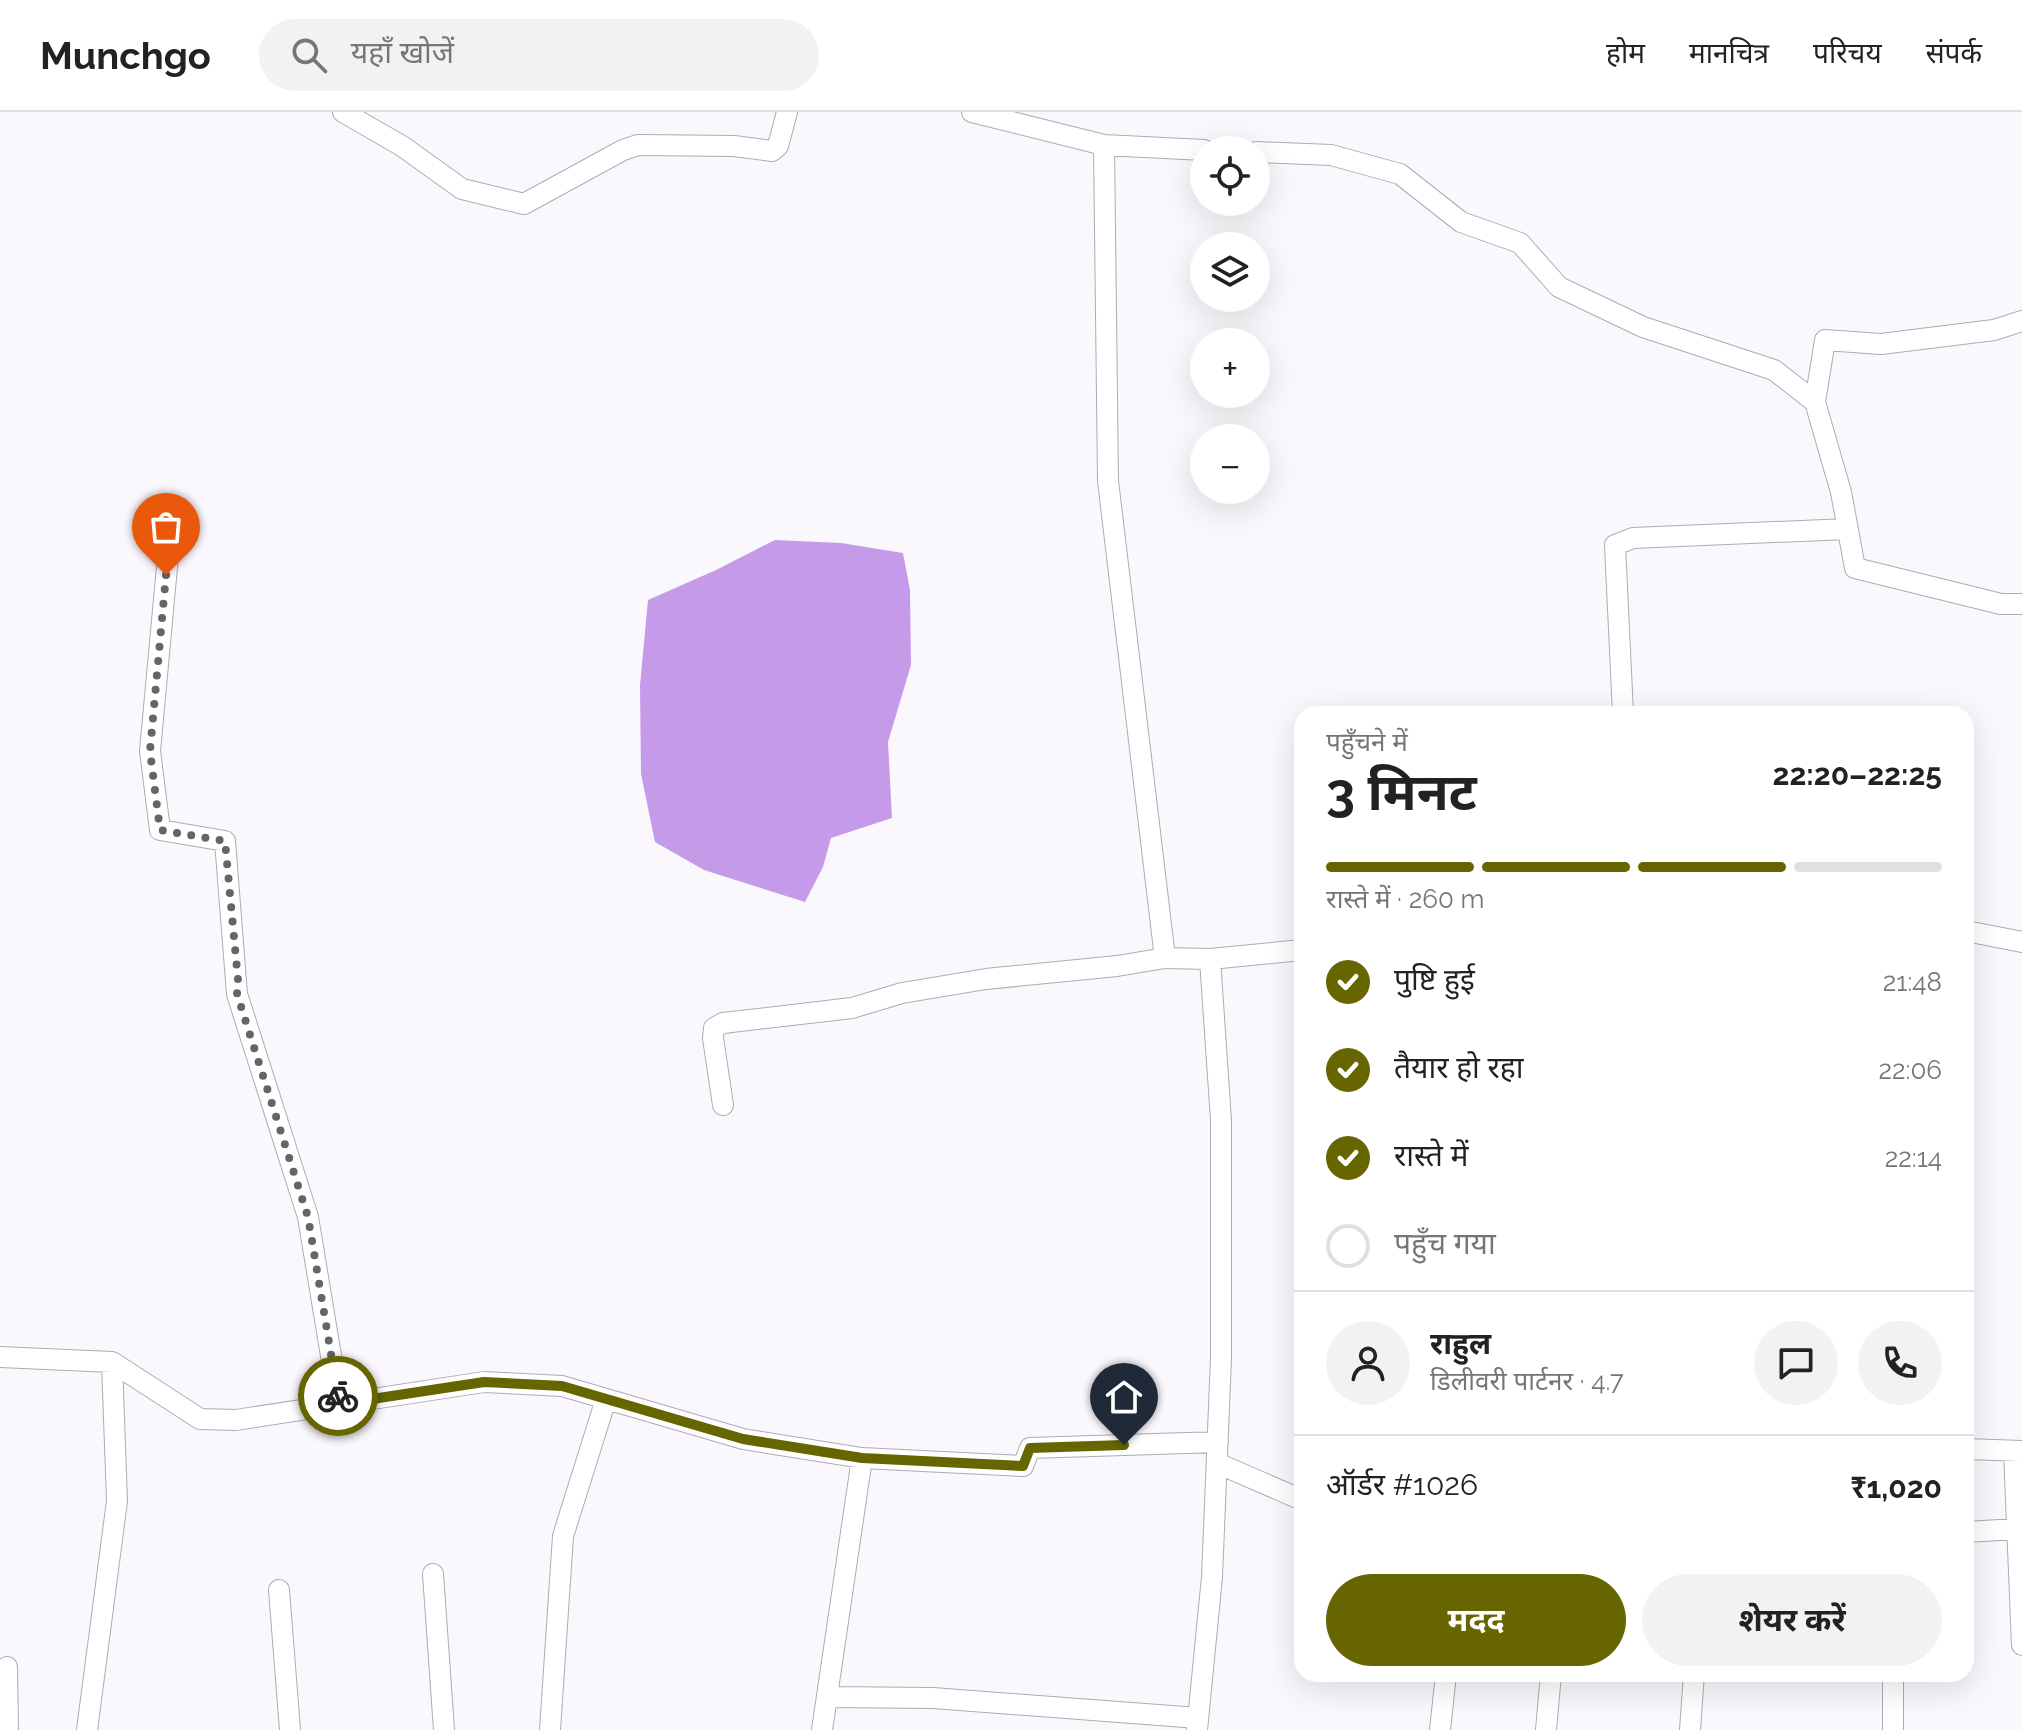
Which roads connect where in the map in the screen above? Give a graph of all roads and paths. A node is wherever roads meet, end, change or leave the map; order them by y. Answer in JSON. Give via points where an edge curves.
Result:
{"nodes":[{"id":1,"x":343,"y":112,"type":"edge"},
{"id":2,"x":787,"y":112,"type":"edge"},
{"id":3,"x":972,"y":112,"type":"edge"},
{"id":4,"x":1104,"y":145,"type":"junction"},
{"id":5,"x":1190,"y":149,"type":"edge"},
{"id":6,"x":1270,"y":153,"type":"edge"},
{"id":7,"x":2022,"y":321,"type":"edge"},
{"id":8,"x":1815,"y":402,"type":"junction"},
{"id":9,"x":1848,"y":529,"type":"junction"},
{"id":10,"x":169,"y":545,"type":"dead end"},
{"id":11,"x":2022,"y":604,"type":"edge"},
{"id":12,"x":1623,"y":706,"type":"edge"},
{"id":13,"x":1974,"y":933,"type":"edge"},
{"id":14,"x":2022,"y":942,"type":"edge"},
{"id":15,"x":1294,"y":951,"type":"edge"},
{"id":16,"x":1165,"y":958,"type":"junction"},
{"id":17,"x":1210,"y":959,"type":"junction"},
{"id":18,"x":723,"y":1105,"type":"dead end"},
{"id":19,"x":0,"y":1357,"type":"edge"},
{"id":20,"x":112,"y":1362,"type":"junction"},
{"id":21,"x":606,"y":1399,"type":"junction"},
{"id":22,"x":339,"y":1404,"type":"junction"},
{"id":23,"x":1974,"y":1449,"type":"edge"},
{"id":24,"x":2018,"y":1451,"type":"edge"},
{"id":25,"x":1217,"y":1452,"type":"junction"},
{"id":26,"x":862,"y":1458,"type":"junction"},
{"id":27,"x":1294,"y":1495,"type":"edge"},
{"id":28,"x":2017,"y":1529,"type":"junction"},
{"id":29,"x":1974,"y":1532,"type":"edge"},
{"id":30,"x":433,"y":1574,"type":"dead end"},
{"id":31,"x":279,"y":1590,"type":"dead end"},
{"id":32,"x":2022,"y":1645,"type":"edge"},
{"id":33,"x":7,"y":1667,"type":"dead end"},
{"id":34,"x":1445,"y":1682,"type":"edge"},
{"id":35,"x":1550,"y":1682,"type":"edge"},
{"id":36,"x":1693,"y":1682,"type":"edge"},
{"id":37,"x":1893,"y":1682,"type":"edge"},
{"id":38,"x":827,"y":1697,"type":"junction"},
{"id":39,"x":1197,"y":1724,"type":"edge"},
{"id":40,"x":8,"y":1730,"type":"edge"},
{"id":41,"x":87,"y":1730,"type":"edge"},
{"id":42,"x":290,"y":1730,"type":"edge"},
{"id":43,"x":444,"y":1730,"type":"edge"},
{"id":44,"x":550,"y":1730,"type":"edge"},
{"id":45,"x":822,"y":1730,"type":"edge"},
{"id":46,"x":1440,"y":1730,"type":"edge"},
{"id":47,"x":1546,"y":1730,"type":"edge"},
{"id":48,"x":1690,"y":1730,"type":"edge"},
{"id":49,"x":1893,"y":1730,"type":"edge"}],
"edges":[{"from":1,"to":2,"type":"street","via":[[462,189],[524,204],[638,145],[772,151]]},
{"from":3,"to":4,"type":"street"},
{"from":4,"to":5,"type":"street"},
{"from":4,"to":16,"type":"street","via":[[1108,481]]},
{"from":6,"to":8,"type":"street","via":[[1331,155],[1400,174],[1461,222],[1520,243],[1559,287],[1643,327],[1774,370]]},
{"from":7,"to":8,"type":"street","via":[[1994,330],[1881,344],[1825,340]]},
{"from":8,"to":9,"type":"street"},
{"from":9,"to":11,"type":"street","via":[[1855,568],[2001,604]]},
{"from":9,"to":12,"type":"street","via":[[1633,538],[1615,545]]},
{"from":10,"to":22,"type":"street","via":[[150,751],[160,830],[225,841],[237,994],[308,1217]]},
{"from":13,"to":14,"type":"street"},
{"from":15,"to":17,"type":"street"},
{"from":16,"to":17,"type":"street"},
{"from":16,"to":18,"type":"street","via":[[948,984],[852,1008],[723,1023],[714,1028],[713,1038]]},
{"from":17,"to":25,"type":"street","via":[[1221,1120]]},
{"from":19,"to":20,"type":"street"},
{"from":20,"to":22,"type":"street","via":[[200,1419],[236,1420]]},
{"from":20,"to":41,"type":"street","via":[[117,1501]]},
{"from":21,"to":22,"type":"street","via":[[562,1386],[484,1382]]},
{"from":21,"to":26,"type":"street","via":[[743,1439]]},
{"from":21,"to":44,"type":"street","via":[[563,1536]]},
{"from":23,"to":24,"type":"street"},
{"from":24,"to":28,"type":"street"},
{"from":25,"to":26,"type":"street","via":[[1030,1448],[1023,1466]]},
{"from":25,"to":27,"type":"street"},
{"from":25,"to":39,"type":"street","via":[[1212,1577]]},
{"from":26,"to":38,"type":"street"},
{"from":28,"to":29,"type":"street"},
{"from":28,"to":32,"type":"street"},
{"from":30,"to":43,"type":"street"},
{"from":31,"to":42,"type":"street"},
{"from":33,"to":40,"type":"street"},
{"from":34,"to":46,"type":"street"},
{"from":35,"to":47,"type":"street"},
{"from":36,"to":48,"type":"street"},
{"from":37,"to":49,"type":"street"},
{"from":38,"to":39,"type":"street","via":[[933,1698]]},
{"from":38,"to":45,"type":"street"}]}
